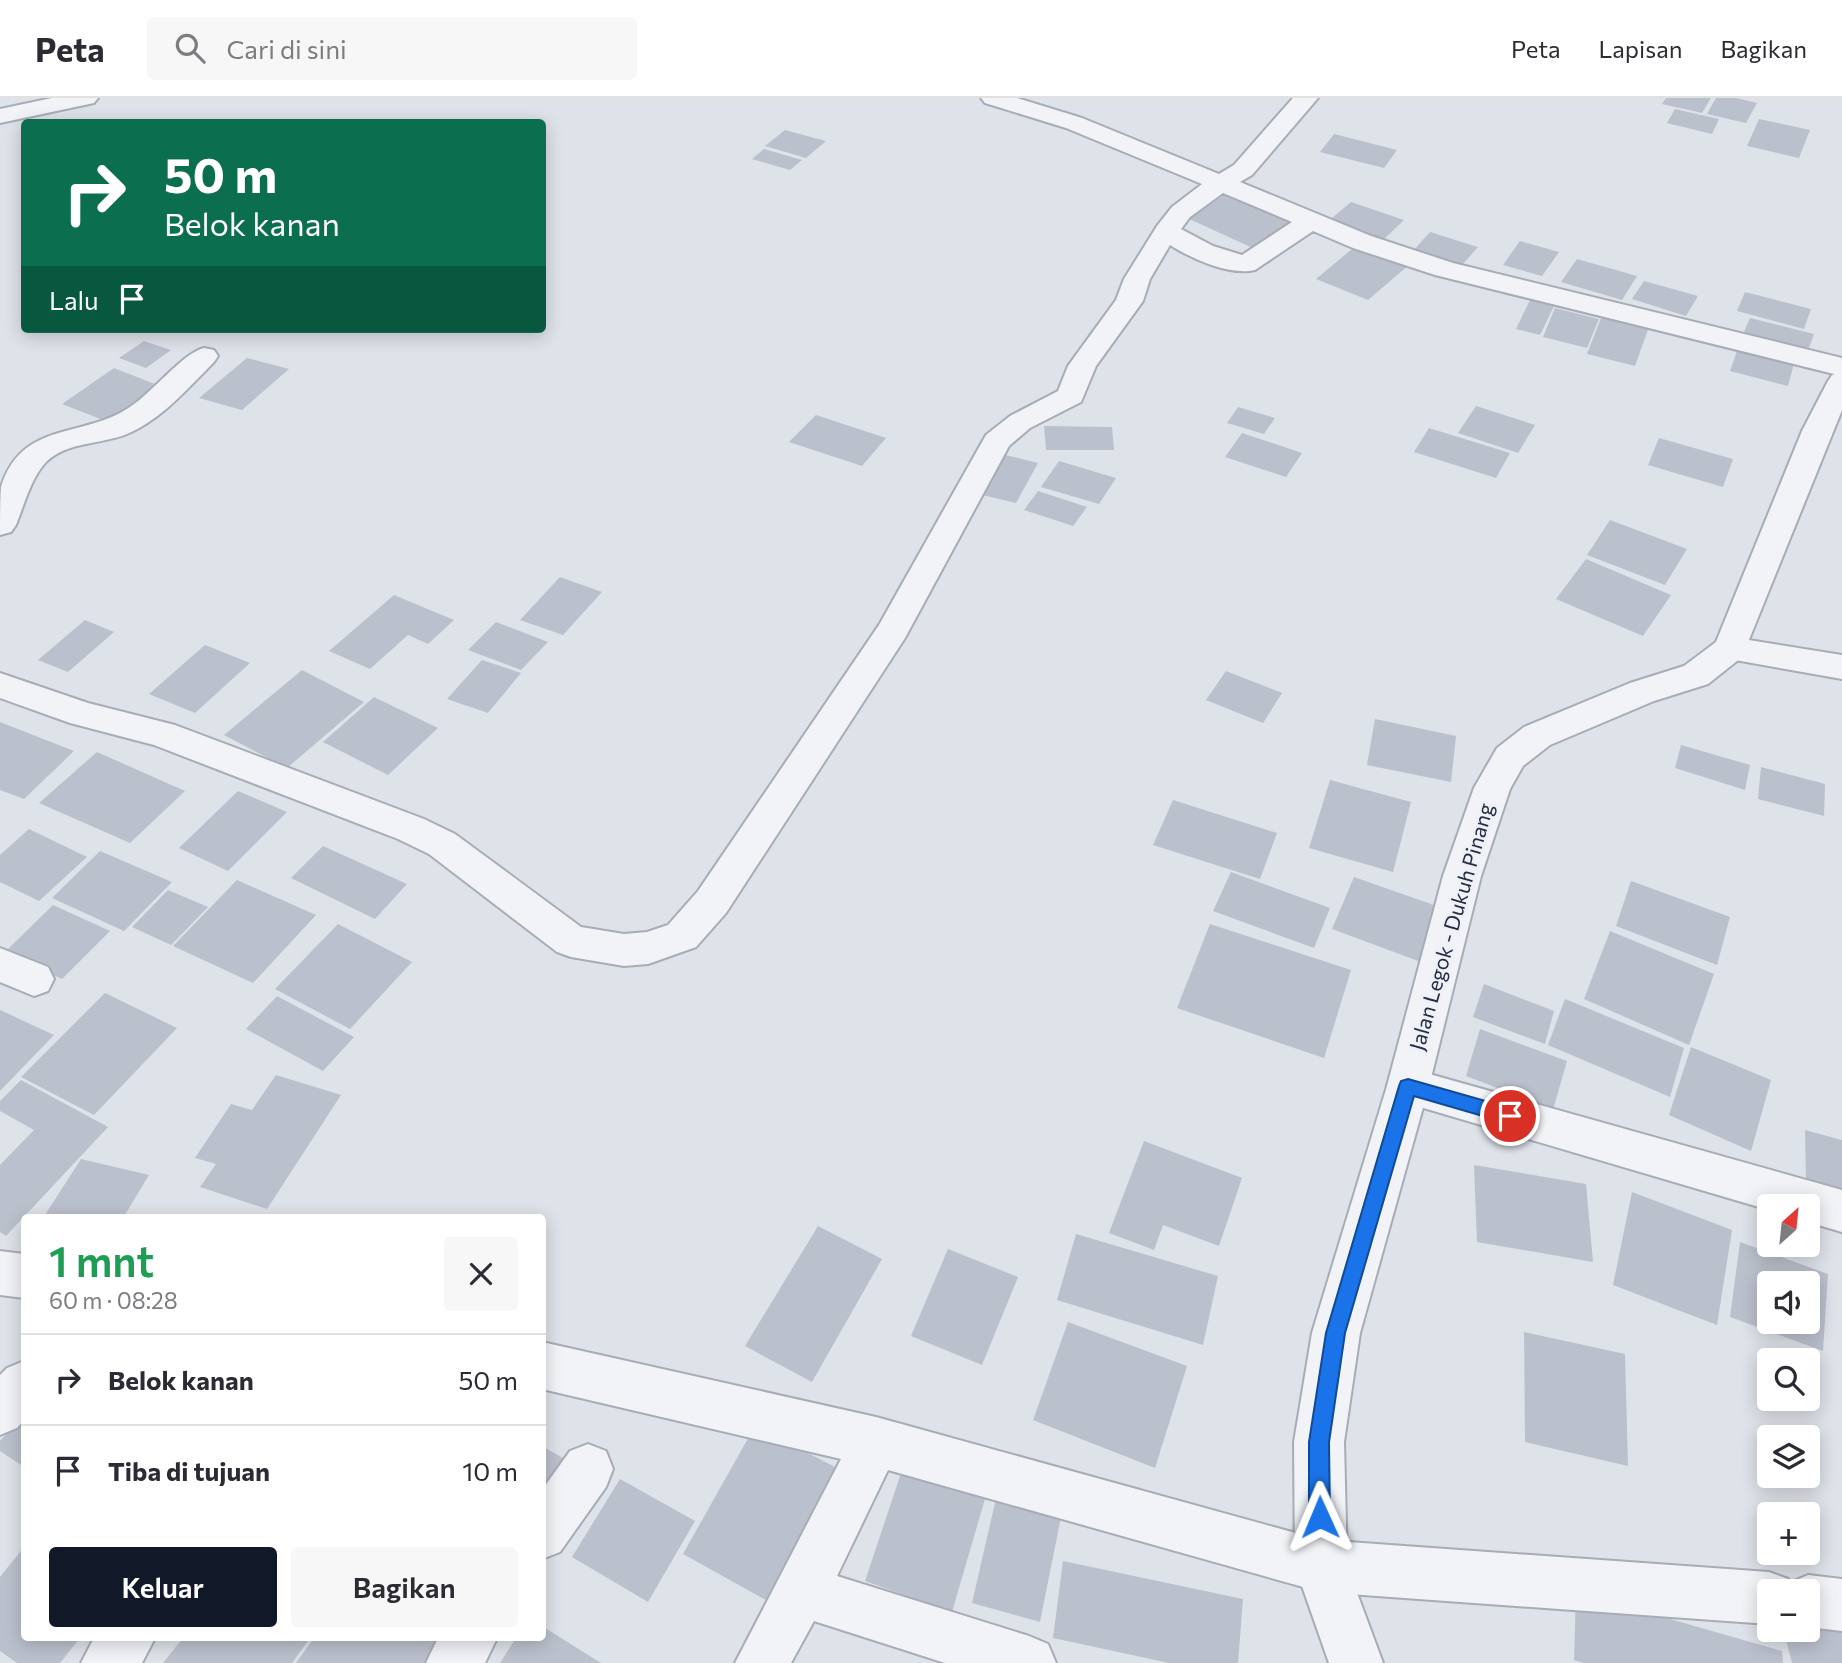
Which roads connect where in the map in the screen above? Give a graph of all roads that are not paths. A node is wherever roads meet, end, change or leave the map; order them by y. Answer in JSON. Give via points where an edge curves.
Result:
{"nodes":[{"id":1,"x":86,"y":98,"type":"edge"},
{"id":2,"x":993,"y":98,"type":"edge"},
{"id":3,"x":1306,"y":98,"type":"edge"},
{"id":4,"x":0,"y":117,"type":"edge"},
{"id":5,"x":1220,"y":183,"type":"junction"},
{"id":6,"x":1311,"y":221,"type":"junction"},
{"id":7,"x":1166,"y":230,"type":"junction"},
{"id":8,"x":204,"y":356,"type":"dead end"},
{"id":9,"x":1842,"y":367,"type":"edge"},
{"id":10,"x":1842,"y":381,"type":"edge"},
{"id":11,"x":0,"y":525,"type":"edge"},
{"id":12,"x":1730,"y":649,"type":"junction"},
{"id":13,"x":1842,"y":667,"type":"edge"},
{"id":14,"x":0,"y":685,"type":"edge"},
{"id":15,"x":1408,"y":1086,"type":"junction"},
{"id":16,"x":1842,"y":1211,"type":"edge"},
{"id":17,"x":0,"y":1273,"type":"edge"},
{"id":18,"x":21,"y":1276,"type":"edge"},
{"id":19,"x":546,"y":1366,"type":"edge"},
{"id":20,"x":21,"y":1388,"type":"edge"},
{"id":21,"x":0,"y":1411,"type":"edge"},
{"id":22,"x":876,"y":1442,"type":"junction"},
{"id":23,"x":588,"y":1469,"type":"dead end"},
{"id":24,"x":546,"y":1528,"type":"edge"},
{"id":25,"x":1321,"y":1566,"type":"junction"},
{"id":26,"x":802,"y":1591,"type":"junction"},
{"id":27,"x":1757,"y":1597,"type":"edge"},
{"id":28,"x":1820,"y":1602,"type":"edge"},
{"id":29,"x":1842,"y":1605,"type":"edge"},
{"id":30,"x":126,"y":1641,"type":"edge"},
{"id":31,"x":468,"y":1641,"type":"edge"},
{"id":32,"x":108,"y":1663,"type":"edge"},
{"id":33,"x":453,"y":1663,"type":"edge"},
{"id":34,"x":762,"y":1663,"type":"edge"},
{"id":35,"x":1029,"y":1663,"type":"edge"},
{"id":36,"x":1356,"y":1663,"type":"edge"}],
"edges":[{"from":1,"to":4,"type":"street"},
{"from":2,"to":5,"type":"street","via":[[1074,123]]},
{"from":3,"to":5,"type":"street","via":[[1242,170]]},
{"from":5,"to":6,"type":"street"},
{"from":5,"to":7,"type":"street","via":[[1181,212]]},
{"from":6,"to":7,"type":"street","via":[[1246,264],[1176,239]]},
{"from":6,"to":9,"type":"street","via":[[1444,269]]},
{"from":7,"to":14,"type":"street","via":[[1129,302],[1082,366],[1071,396],[1020,422],[997,441],[894,629],[712,902],[682,936],[648,948],[624,950],[571,942],[442,844],[411,829],[162,734],[82,714]]},
{"from":8,"to":11,"type":"street","via":[[135,418],[99,434],[44,448],[33,457]]},
{"from":10,"to":12,"type":"street","via":[[1817,431]]},
{"from":12,"to":13,"type":"street"},
{"from":12,"to":15,"type":"street","name":"Jalan Legok - Dukuh Pinang","via":[[1696,675],[1537,736],[1510,757],[1492,789],[1462,876]]},
{"from":15,"to":16,"type":"street"},
{"from":15,"to":25,"type":"street","name":"Jalan Legok - Dukuh Pinang","via":[[1336,1333],[1319,1442]]},
{"from":17,"to":18,"type":"street"},
{"from":19,"to":22,"type":"street"},
{"from":20,"to":21,"type":"street"},
{"from":22,"to":25,"type":"street"},
{"from":22,"to":26,"type":"street"},
{"from":23,"to":24,"type":"street"},
{"from":25,"to":27,"type":"street"},
{"from":25,"to":36,"type":"street","name":"Jalan Legok - Dukuh Pinang"},
{"from":26,"to":34,"type":"street"},
{"from":26,"to":35,"type":"street"},
{"from":28,"to":29,"type":"street"},
{"from":30,"to":32,"type":"street"},
{"from":31,"to":33,"type":"street"}]}
